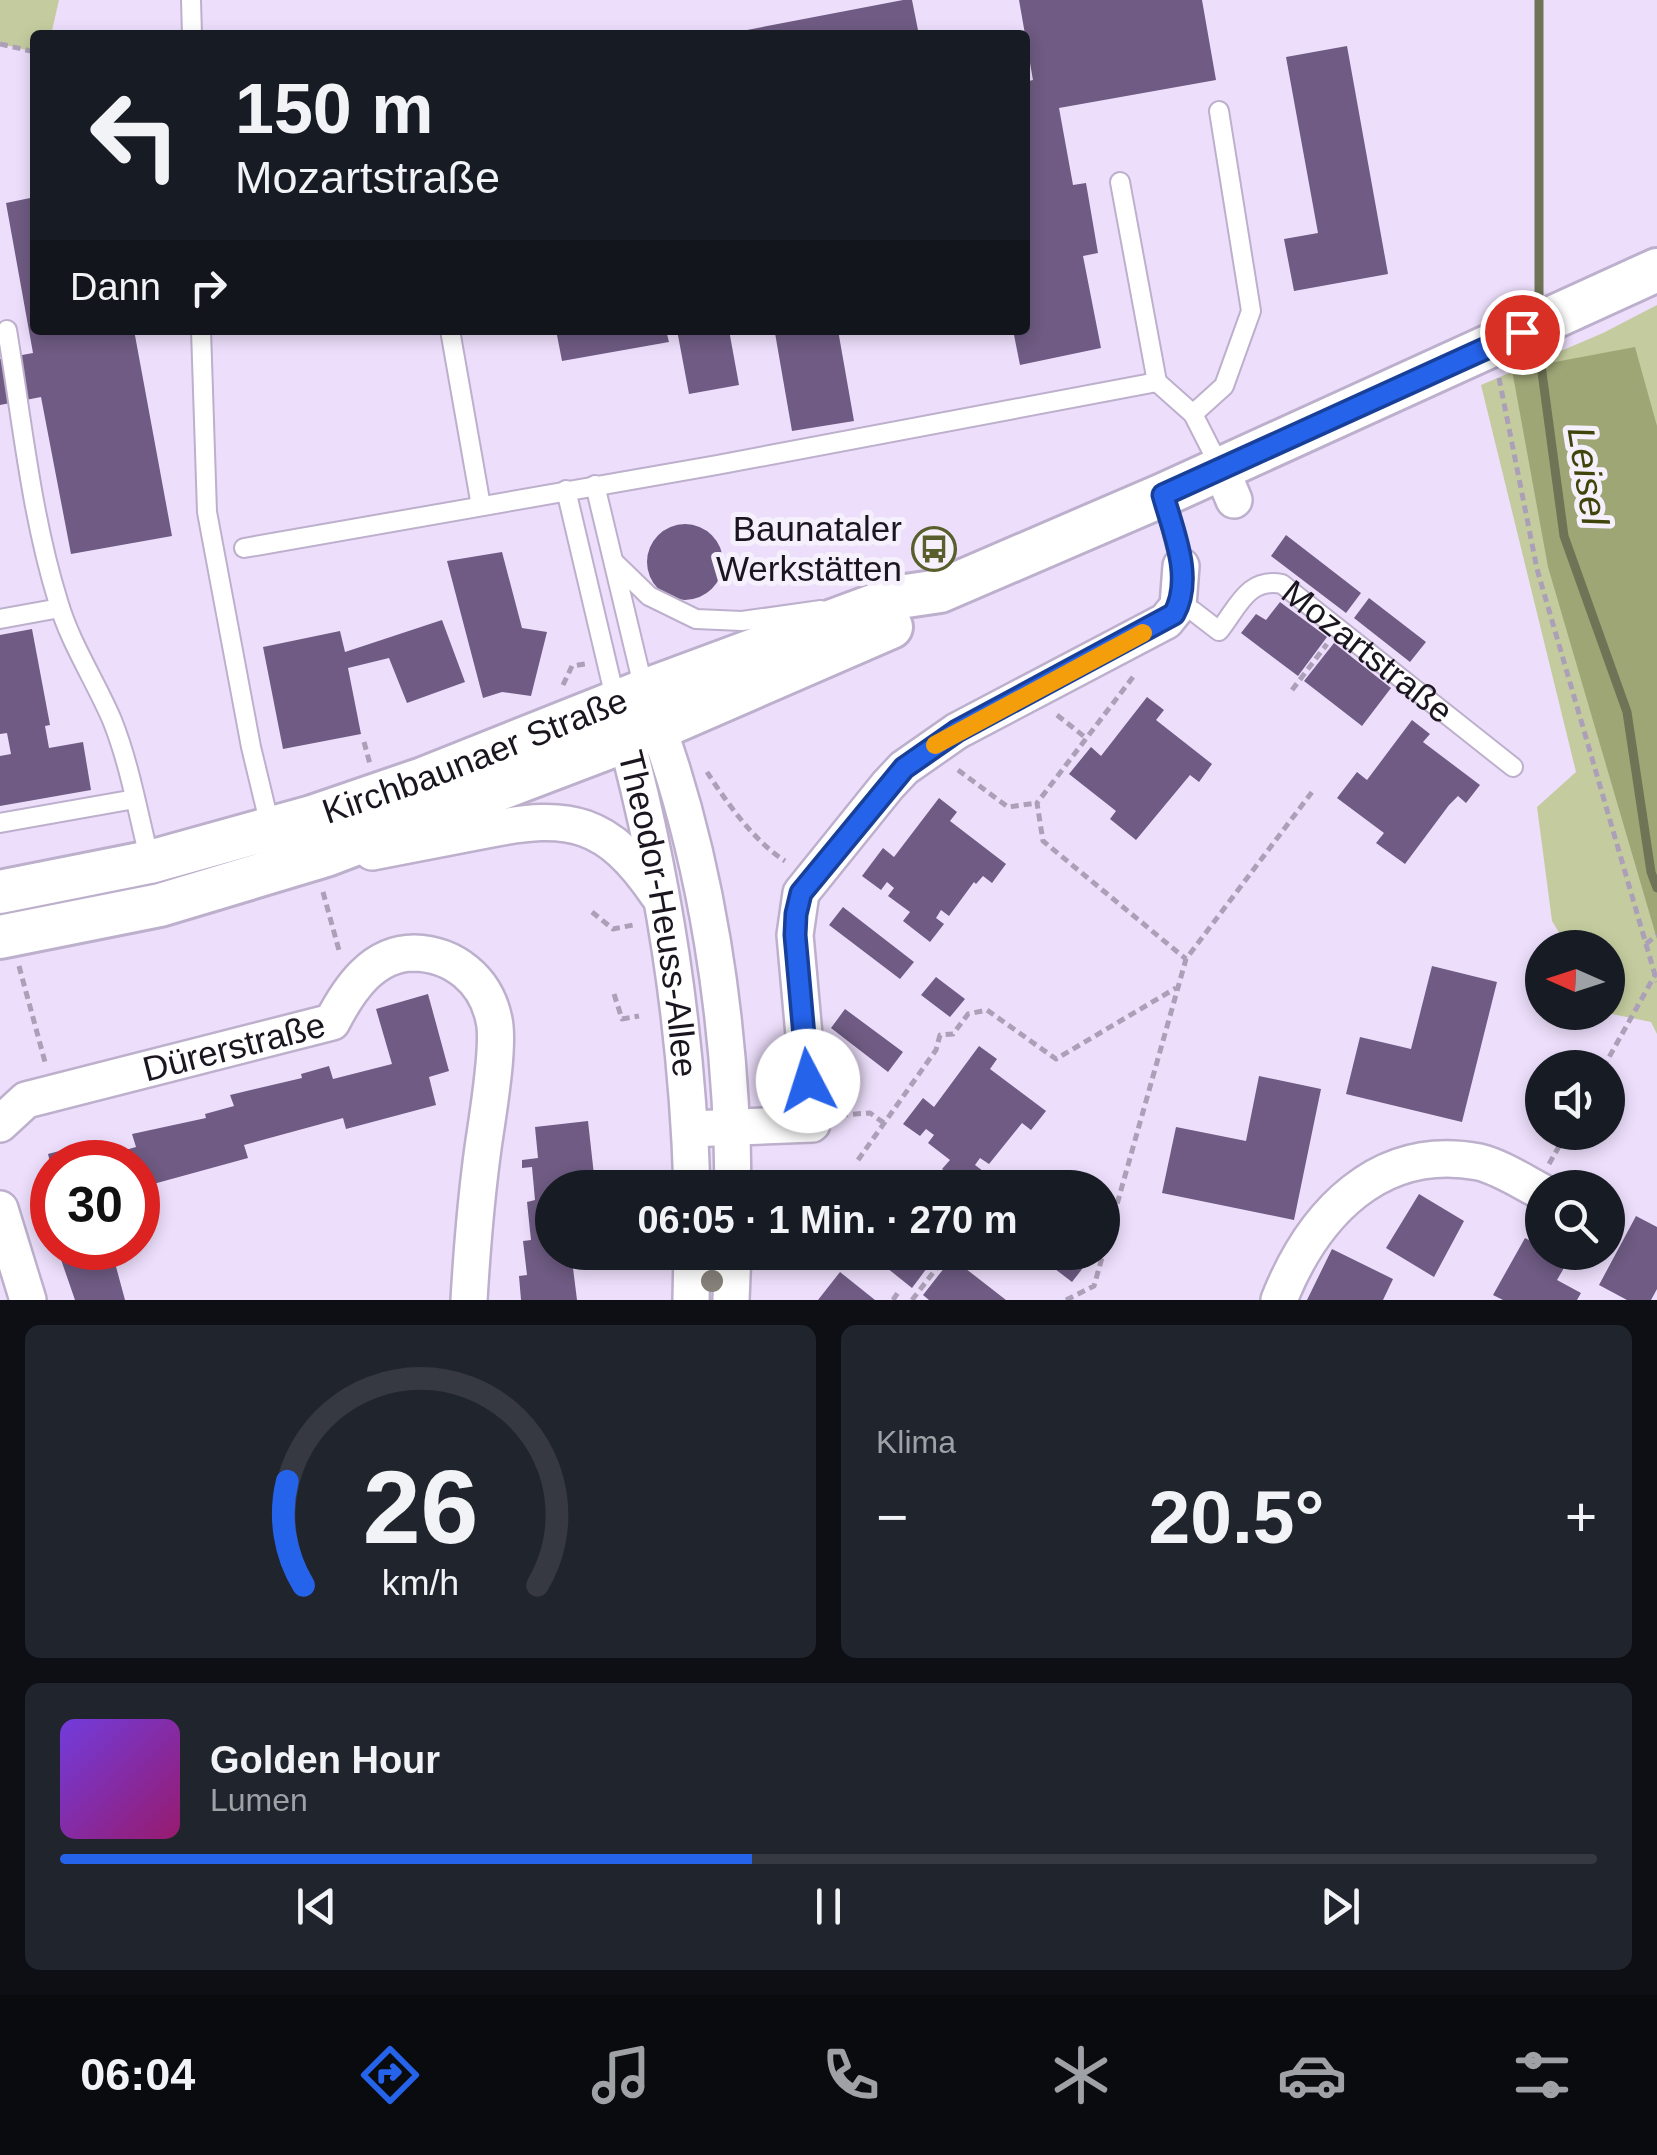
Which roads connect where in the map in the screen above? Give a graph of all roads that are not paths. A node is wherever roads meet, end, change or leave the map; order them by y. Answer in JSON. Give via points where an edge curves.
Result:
{"nodes":[{"id":1,"x":190,"y":0,"type":"edge"},
{"id":2,"x":192,"y":30,"type":"edge"},
{"id":3,"x":1218,"y":111,"type":"dead end"},
{"id":4,"x":1120,"y":182,"type":"dead end"},
{"id":5,"x":1657,"y":270,"type":"edge"},
{"id":6,"x":7,"y":330,"type":"dead end"},
{"id":7,"x":201,"y":335,"type":"edge"},
{"id":8,"x":451,"y":335,"type":"edge"},
{"id":9,"x":1156,"y":382,"type":"junction"},
{"id":10,"x":1194,"y":414,"type":"junction"},
{"id":11,"x":595,"y":485,"type":"junction"},
{"id":12,"x":1227,"y":485,"type":"junction"},
{"id":13,"x":566,"y":490,"type":"junction"},
{"id":14,"x":1163,"y":495,"type":"junction"},
{"id":15,"x":481,"y":506,"type":"junction"},
{"id":16,"x":244,"y":548,"type":"dead end"},
{"id":17,"x":614,"y":562,"type":"junction"},
{"id":18,"x":1180,"y":566,"type":"joint"},
{"id":19,"x":940,"y":592,"type":"junction"},
{"id":20,"x":1178,"y":606,"type":"junction"},
{"id":21,"x":60,"y":608,"type":"junction"},
{"id":22,"x":846,"y":616,"type":"junction"},
{"id":23,"x":0,"y":619,"type":"edge"},
{"id":24,"x":698,"y":712,"type":"junction"},
{"id":25,"x":636,"y":715,"type":"junction"},
{"id":26,"x":1513,"y":767,"type":"dead end"},
{"id":27,"x":688,"y":768,"type":"junction"},
{"id":28,"x":134,"y":799,"type":"junction"},
{"id":29,"x":0,"y":823,"type":"edge"},
{"id":30,"x":276,"y":849,"type":"junction"},
{"id":31,"x":324,"y":872,"type":"junction"},
{"id":32,"x":155,"y":884,"type":"junction"},
{"id":33,"x":0,"y":892,"type":"edge"},
{"id":34,"x":651,"y":915,"type":"junction"},
{"id":35,"x":9,"y":950,"type":"edge"},
{"id":36,"x":0,"y":1124,"type":"edge"},
{"id":37,"x":732,"y":1127,"type":"junction"},
{"id":38,"x":690,"y":1128,"type":"junction"},
{"id":39,"x":691,"y":1170,"type":"edge"},
{"id":40,"x":733,"y":1170,"type":"edge"},
{"id":41,"x":1525,"y":1184,"type":"edge"},
{"id":42,"x":0,"y":1209,"type":"edge"},
{"id":43,"x":692,"y":1270,"type":"edge"},
{"id":44,"x":732,"y":1270,"type":"edge"},
{"id":45,"x":28,"y":1300,"type":"edge"},
{"id":46,"x":470,"y":1300,"type":"edge"},
{"id":47,"x":691,"y":1300,"type":"edge"},
{"id":48,"x":731,"y":1300,"type":"edge"},
{"id":49,"x":1280,"y":1300,"type":"edge"}],
"edges":[{"from":1,"to":2,"type":"lane"},
{"from":3,"to":10,"type":"lane","via":[[1251,310],[1224,386]]},
{"from":4,"to":9,"type":"lane"},
{"from":5,"to":12,"type":"street","name":"Kirchbaunaer Straße"},
{"from":6,"to":21,"type":"lane"},
{"from":7,"to":30,"type":"lane","via":[[207,512]]},
{"from":8,"to":15,"type":"lane"},
{"from":9,"to":10,"type":"lane"},
{"from":9,"to":11,"type":"lane"},
{"from":10,"to":12,"type":"lane"},
{"from":11,"to":13,"type":"lane"},
{"from":11,"to":17,"type":"lane"},
{"from":12,"to":14,"type":"street","name":"Kirchbaunaer Straße"},
{"from":13,"to":15,"type":"lane"},
{"from":13,"to":25,"type":"lane"},
{"from":14,"to":18,"type":"lane"},
{"from":14,"to":19,"type":"street","name":"Kirchbaunaer Straße"},
{"from":15,"to":16,"type":"lane"},
{"from":17,"to":22,"type":"lane","via":[[650,596],[696,619],[742,621],[818,609]]},
{"from":17,"to":25,"type":"lane"},
{"from":18,"to":20,"type":"street"},
{"from":19,"to":22,"type":"street","name":"Kirchbaunaer Straße"},
{"from":19,"to":24,"type":"street","name":"Kirchbaunaer Straße","via":[[886,630]]},
{"from":20,"to":26,"type":"lane","name":"Mozartstraße","via":[[1219,631],[1255,584],[1282,584]]},
{"from":20,"to":37,"type":"street","via":[[1166,621],[957,731],[888,786],[801,893],[796,914],[812,1124]]},
{"from":21,"to":23,"type":"lane"},
{"from":21,"to":28,"type":"lane","via":[[111,720]]},
{"from":22,"to":25,"type":"street","name":"Kirchbaunaer Straße"},
{"from":24,"to":25,"type":"street","name":"Kirchbaunaer Straße"},
{"from":24,"to":27,"type":"street","name":"Theodor-Heuss-Allee","via":[[684,733]]},
{"from":25,"to":27,"type":"street","name":"Theodor-Heuss-Allee"},
{"from":25,"to":30,"type":"street","name":"Kirchbaunaer Straße","via":[[423,779]]},
{"from":25,"to":31,"type":"street","name":"Kirchbaunaer Straße"},
{"from":25,"to":34,"type":"street","name":"Theodor-Heuss-Allee"},
{"from":27,"to":37,"type":"street","name":"Theodor-Heuss-Allee"},
{"from":28,"to":29,"type":"lane"},
{"from":28,"to":32,"type":"lane"},
{"from":30,"to":31,"type":"street","name":"Kirchbaunaer Straße"},
{"from":30,"to":32,"type":"street","name":"Kirchbaunaer Straße"},
{"from":31,"to":34,"type":"street","name":"Kirchbaunaer Straße","via":[[355,854],[537,820],[565,823],[622,850],[641,870]]},
{"from":32,"to":33,"type":"street","name":"Kirchbaunaer Straße"},
{"from":32,"to":35,"type":"street","name":"Kirchbaunaer Straße"},
{"from":34,"to":38,"type":"street","name":"Theodor-Heuss-Allee","via":[[684,1034]]},
{"from":36,"to":46,"type":"street","name":"Dürerstraße","via":[[26,1100],[332,1022],[372,967],[400,954],[434,954],[466,970],[484,991],[495,1022]]},
{"from":37,"to":38,"type":"street","name":"Theodor-Heuss-Allee"},
{"from":37,"to":40,"type":"street","name":"Theodor-Heuss-Allee"},
{"from":38,"to":39,"type":"street","name":"Theodor-Heuss-Allee"},
{"from":41,"to":49,"type":"street","via":[[1482,1163],[1455,1160],[1411,1161],[1377,1174],[1340,1202],[1310,1241]]},
{"from":42,"to":45,"type":"street"},
{"from":43,"to":47,"type":"street"},
{"from":44,"to":48,"type":"street"}]}
